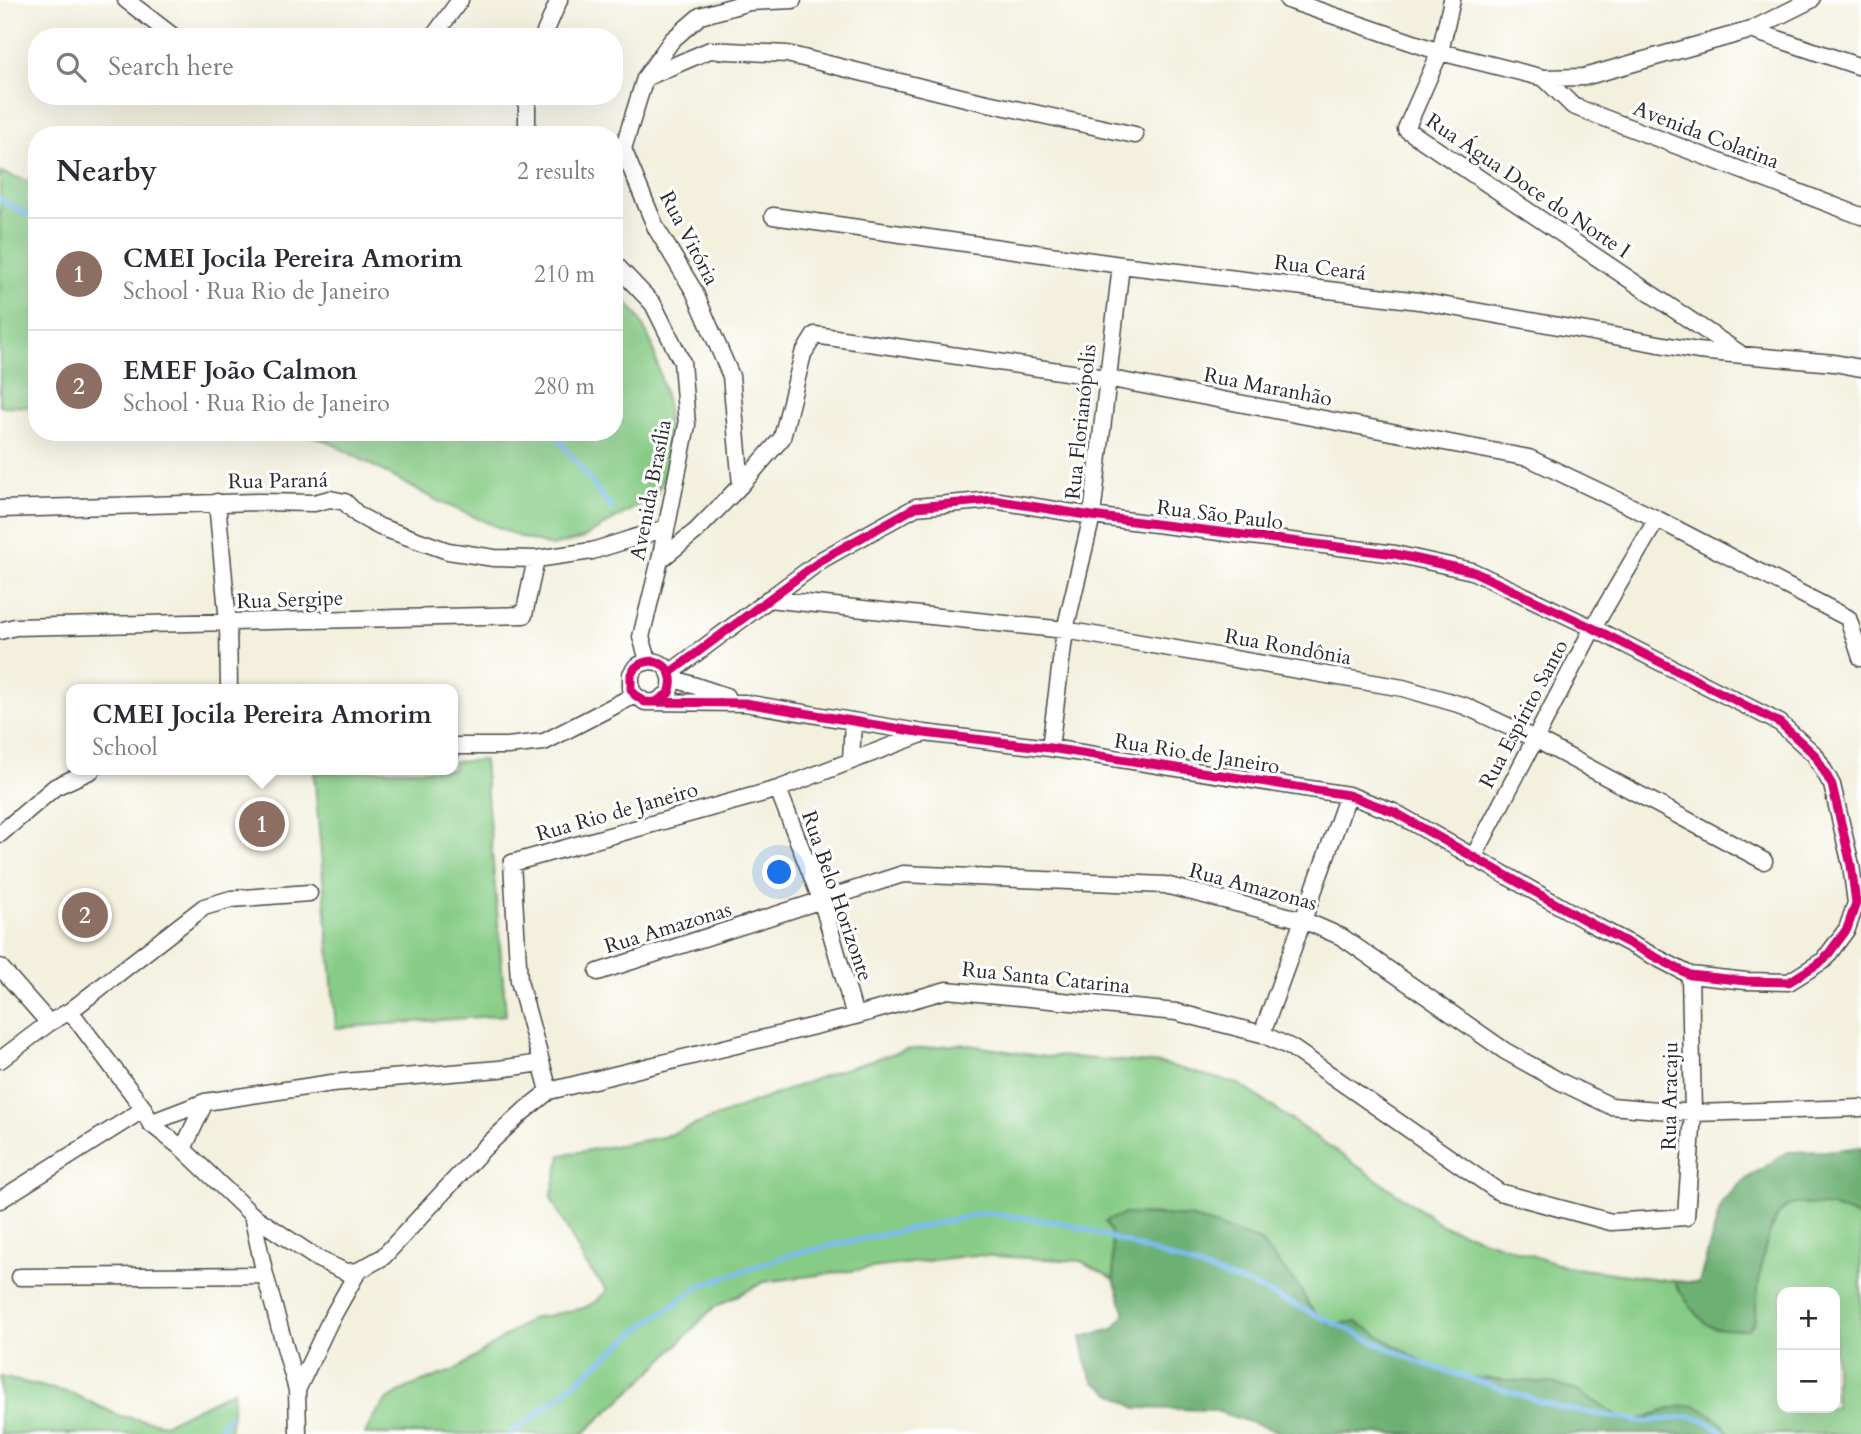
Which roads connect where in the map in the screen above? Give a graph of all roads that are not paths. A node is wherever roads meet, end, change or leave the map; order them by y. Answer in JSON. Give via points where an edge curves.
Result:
{"nodes":[{"id":1,"x":126,"y":0,"type":"edge"},
{"id":2,"x":460,"y":0,"type":"edge"},
{"id":3,"x":559,"y":0,"type":"edge"},
{"id":4,"x":793,"y":0,"type":"edge"},
{"id":5,"x":1288,"y":0,"type":"edge"},
{"id":6,"x":1452,"y":0,"type":"edge"},
{"id":7,"x":1811,"y":0,"type":"edge"},
{"id":8,"x":162,"y":28,"type":"edge"},
{"id":9,"x":440,"y":28,"type":"edge"},
{"id":10,"x":546,"y":28,"type":"edge"},
{"id":11,"x":1751,"y":30,"type":"junction"},
{"id":12,"x":1440,"y":52,"type":"junction"},
{"id":13,"x":1861,"y":67,"type":"edge"},
{"id":14,"x":645,"y":78,"type":"junction"},
{"id":15,"x":1544,"y":78,"type":"junction"},
{"id":16,"x":527,"y":105,"type":"edge"},
{"id":17,"x":527,"y":126,"type":"edge"},
{"id":18,"x":1135,"y":135,"type":"dead end"},
{"id":19,"x":773,"y":216,"type":"dead end"},
{"id":20,"x":1861,"y":216,"type":"edge"},
{"id":21,"x":1121,"y":265,"type":"junction"},
{"id":22,"x":623,"y":272,"type":"edge"},
{"id":23,"x":1742,"y":355,"type":"junction"},
{"id":24,"x":1861,"y":368,"type":"edge"},
{"id":25,"x":1106,"y":378,"type":"junction"},
{"id":26,"x":741,"y":485,"type":"junction"},
{"id":27,"x":217,"y":502,"type":"junction"},
{"id":28,"x":0,"y":509,"type":"edge"},
{"id":29,"x":1092,"y":516,"type":"junction"},
{"id":30,"x":1657,"y":519,"type":"junction"},
{"id":31,"x":666,"y":528,"type":"junction"},
{"id":32,"x":536,"y":559,"type":"junction"},
{"id":33,"x":660,"y":560,"type":"junction"},
{"id":34,"x":768,"y":599,"type":"junction"},
{"id":35,"x":228,"y":623,"type":"junction"},
{"id":36,"x":1593,"y":628,"type":"junction"},
{"id":37,"x":1065,"y":630,"type":"junction"},
{"id":38,"x":0,"y":631,"type":"edge"},
{"id":39,"x":1861,"y":658,"type":"edge"},
{"id":40,"x":648,"y":660,"type":"junction"},
{"id":41,"x":672,"y":675,"type":"junction"},
{"id":42,"x":229,"y":684,"type":"edge"},
{"id":43,"x":635,"y":695,"type":"junction"},
{"id":44,"x":656,"y":702,"type":"junction"},
{"id":45,"x":745,"y":702,"type":"junction"},
{"id":46,"x":852,"y":721,"type":"junction"},
{"id":47,"x":924,"y":733,"type":"junction"},
{"id":48,"x":1535,"y":739,"type":"junction"},
{"id":49,"x":458,"y":746,"type":"edge"},
{"id":50,"x":1050,"y":748,"type":"junction"},
{"id":51,"x":851,"y":761,"type":"junction"},
{"id":52,"x":81,"y":775,"type":"edge"},
{"id":53,"x":778,"y":789,"type":"junction"},
{"id":54,"x":1348,"y":795,"type":"junction"},
{"id":55,"x":0,"y":834,"type":"edge"},
{"id":56,"x":1473,"y":858,"type":"junction"},
{"id":57,"x":1764,"y":861,"type":"dead end"},
{"id":58,"x":309,"y":893,"type":"dead end"},
{"id":59,"x":822,"y":902,"type":"junction"},
{"id":60,"x":1303,"y":920,"type":"junction"},
{"id":61,"x":0,"y":967,"type":"edge"},
{"id":62,"x":597,"y":972,"type":"dead end"},
{"id":63,"x":1690,"y":975,"type":"junction"},
{"id":64,"x":70,"y":1011,"type":"junction"},
{"id":65,"x":855,"y":1016,"type":"junction"},
{"id":66,"x":49,"y":1023,"type":"junction"},
{"id":67,"x":1262,"y":1034,"type":"junction"},
{"id":68,"x":0,"y":1060,"type":"edge"},
{"id":69,"x":541,"y":1063,"type":"junction"},
{"id":70,"x":550,"y":1091,"type":"junction"},
{"id":71,"x":205,"y":1102,"type":"junction"},
{"id":72,"x":1861,"y":1108,"type":"edge"},
{"id":73,"x":1693,"y":1113,"type":"junction"},
{"id":74,"x":147,"y":1116,"type":"junction"},
{"id":75,"x":183,"y":1149,"type":"junction"},
{"id":76,"x":0,"y":1200,"type":"edge"},
{"id":77,"x":252,"y":1215,"type":"junction"},
{"id":78,"x":1686,"y":1217,"type":"joint"},
{"id":79,"x":358,"y":1271,"type":"junction"},
{"id":80,"x":265,"y":1275,"type":"junction"},
{"id":81,"x":20,"y":1278,"type":"dead end"},
{"id":82,"x":297,"y":1390,"type":"junction"},
{"id":83,"x":298,"y":1434,"type":"edge"}],
"edges":[{"from":1,"to":8,"type":"street"},
{"from":2,"to":9,"type":"street"},
{"from":3,"to":10,"type":"street"},
{"from":4,"to":14,"type":"street","name":"Rua Vitória","via":[[749,2],[700,16],[672,40]]},
{"from":5,"to":12,"type":"street"},
{"from":6,"to":12,"type":"street","name":"Rua Água Doce do Norte I"},
{"from":7,"to":11,"type":"street"},
{"from":11,"to":13,"type":"street"},
{"from":11,"to":15,"type":"street","via":[[1584,77]]},
{"from":12,"to":15,"type":"street"},
{"from":12,"to":23,"type":"street","name":"Rua Água Doce do Norte I","via":[[1406,129]]},
{"from":14,"to":18,"type":"street","via":[[710,50],[787,54]]},
{"from":14,"to":26,"type":"street","name":"Rua Vitória","via":[[623,149],[656,228],[694,290],[731,376]]},
{"from":15,"to":20,"type":"street","name":"Avenida Colatina","via":[[1573,106]]},
{"from":16,"to":17,"type":"street"},
{"from":19,"to":21,"type":"street","name":"Rua Ceará"},
{"from":21,"to":23,"type":"street","name":"Rua Ceará","via":[[1419,301]]},
{"from":21,"to":25,"type":"street","name":"Rua Florianópolis"},
{"from":22,"to":31,"type":"street","name":"Avenida Brasília","via":[[653,304],[682,362],[687,425]]},
{"from":23,"to":24,"type":"street","name":"Rua Ceará"},
{"from":25,"to":26,"type":"street","name":"Rua Maranhão","via":[[815,335],[803,354],[782,438]]},
{"from":25,"to":29,"type":"street","name":"Rua Florianópolis"},
{"from":25,"to":30,"type":"street","name":"Rua Maranhão","via":[[1529,458]]},
{"from":26,"to":33,"type":"street"},
{"from":27,"to":28,"type":"street","name":"Rua Paraná"},
{"from":27,"to":32,"type":"street","name":"Rua Paraná","via":[[314,503],[330,499],[345,502],[380,527],[448,551]]},
{"from":27,"to":35,"type":"street"},
{"from":29,"to":34,"type":"street","name":"Rua São Paulo","via":[[993,500],[916,507],[823,559]]},
{"from":29,"to":36,"type":"street","name":"Rua São Paulo","via":[[1395,554],[1472,572]]},
{"from":29,"to":37,"type":"street","name":"Rua Florianópolis"},
{"from":30,"to":36,"type":"street","name":"Rua Espírito Santo"},
{"from":30,"to":39,"type":"street","name":"Rua Maranhão","via":[[1848,618]]},
{"from":31,"to":32,"type":"street","name":"Rua Paraná","via":[[592,551]]},
{"from":31,"to":33,"type":"street","name":"Avenida Brasília"},
{"from":32,"to":35,"type":"street","name":"Rua Sergipe","via":[[524,615]]},
{"from":33,"to":40,"type":"street","name":"Avenida Brasília","via":[[640,637]]},
{"from":34,"to":37,"type":"street","name":"Rua Rondônia"},
{"from":34,"to":41,"type":"street","name":"Rua São Paulo"},
{"from":35,"to":38,"type":"street","name":"Rua Sergipe"},
{"from":35,"to":42,"type":"street"},
{"from":36,"to":48,"type":"street","name":"Rua Espírito Santo"},
{"from":36,"to":63,"type":"street","name":"Rua São Paulo","via":[[1780,723],[1815,755],[1832,785],[1856,903],[1847,929],[1824,960],[1790,982]]},
{"from":37,"to":48,"type":"street","name":"Rua Rondônia","via":[[1403,688],[1465,706]]},
{"from":37,"to":50,"type":"street","name":"Rua Florianópolis"},
{"from":40,"to":41,"type":"street","via":[[661,663]]},
{"from":40,"to":43,"type":"street","via":[[631,674]]},
{"from":41,"to":44,"type":"street","via":[[669,693]]},
{"from":41,"to":45,"type":"street","name":"Rua Rio de Janeiro"},
{"from":43,"to":44,"type":"street"},
{"from":43,"to":49,"type":"street","via":[[544,742]]},
{"from":44,"to":45,"type":"street","name":"Rua Rio de Janeiro"},
{"from":45,"to":46,"type":"street","name":"Rua Rio de Janeiro"},
{"from":46,"to":47,"type":"street","name":"Rua Rio de Janeiro"},
{"from":46,"to":51,"type":"street"},
{"from":47,"to":50,"type":"street","name":"Rua Rio de Janeiro"},
{"from":47,"to":51,"type":"street","name":"Rua Rio de Janeiro"},
{"from":48,"to":56,"type":"street","name":"Rua Espírito Santo"},
{"from":48,"to":57,"type":"street","name":"Rua Rondônia"},
{"from":50,"to":54,"type":"street","name":"Rua Rio de Janeiro"},
{"from":51,"to":53,"type":"street","name":"Rua Rio de Janeiro"},
{"from":52,"to":55,"type":"street","via":[[55,787]]},
{"from":53,"to":59,"type":"street","name":"Rua Belo Horizonte"},
{"from":53,"to":69,"type":"street","name":"Rua Rio de Janeiro","via":[[512,863],[519,981]]},
{"from":54,"to":56,"type":"street","name":"Rua Rio de Janeiro","via":[[1394,812]]},
{"from":54,"to":60,"type":"street"},
{"from":56,"to":63,"type":"street","name":"Rua Rio de Janeiro"},
{"from":58,"to":64,"type":"street","via":[[231,899],[204,907]]},
{"from":59,"to":60,"type":"street","name":"Rua Amazonas","via":[[903,874],[1165,885]]},
{"from":59,"to":62,"type":"street","name":"Rua Amazonas"},
{"from":59,"to":65,"type":"street","name":"Rua Belo Horizonte"},
{"from":60,"to":67,"type":"street"},
{"from":60,"to":73,"type":"street","name":"Rua Amazonas","via":[[1342,937],[1505,1051],[1561,1082],[1611,1106]]},
{"from":61,"to":66,"type":"street"},
{"from":63,"to":73,"type":"street","name":"Rua Aracaju"},
{"from":64,"to":66,"type":"street"},
{"from":64,"to":74,"type":"street"},
{"from":65,"to":67,"type":"street","name":"Rua Santa Catarina","via":[[947,990],[1176,1012]]},
{"from":65,"to":70,"type":"street","name":"Rua Santa Catarina"},
{"from":66,"to":68,"type":"street"},
{"from":67,"to":78,"type":"street","name":"Rua Santa Catarina","via":[[1292,1048],[1499,1192],[1611,1222]]},
{"from":69,"to":70,"type":"street"},
{"from":69,"to":71,"type":"street","via":[[332,1083]]},
{"from":70,"to":79,"type":"street","via":[[484,1148],[383,1257]]},
{"from":71,"to":74,"type":"street"},
{"from":71,"to":75,"type":"street"},
{"from":72,"to":73,"type":"street","name":"Rua Amazonas"},
{"from":73,"to":78,"type":"street","name":"Rua Aracaju"},
{"from":74,"to":75,"type":"street"},
{"from":74,"to":76,"type":"street"},
{"from":75,"to":77,"type":"street"},
{"from":77,"to":79,"type":"street","via":[[330,1265]]},
{"from":77,"to":80,"type":"street"},
{"from":79,"to":82,"type":"street"},
{"from":80,"to":81,"type":"street"},
{"from":80,"to":82,"type":"street"},
{"from":82,"to":83,"type":"street"}]}
